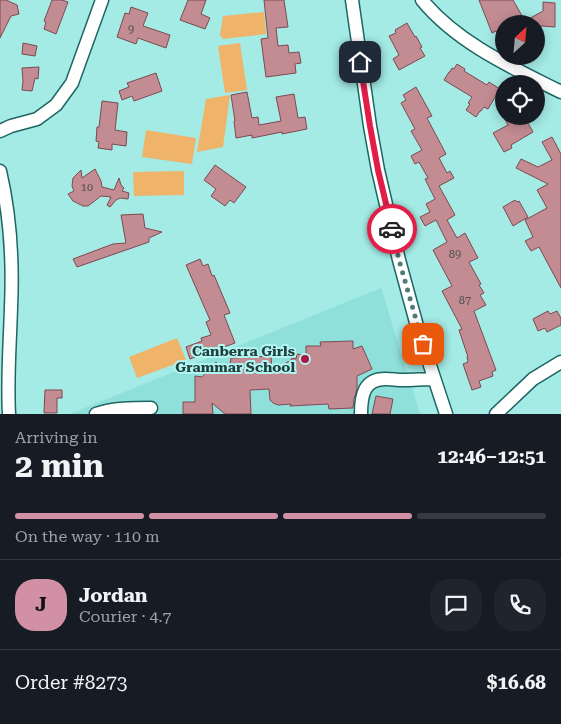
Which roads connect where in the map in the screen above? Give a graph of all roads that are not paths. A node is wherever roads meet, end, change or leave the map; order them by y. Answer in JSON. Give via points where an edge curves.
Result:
{"nodes":[{"id":1,"x":102,"y":0,"type":"edge"},
{"id":2,"x":352,"y":0,"type":"edge"},
{"id":3,"x":422,"y":0,"type":"edge"},
{"id":4,"x":561,"y":92,"type":"edge"},
{"id":5,"x":0,"y":131,"type":"edge"},
{"id":6,"x":0,"y":171,"type":"edge"},
{"id":7,"x":4,"y":350,"type":"edge"},
{"id":8,"x":561,"y":362,"type":"edge"},
{"id":9,"x":434,"y":379,"type":"junction"},
{"id":10,"x":151,"y":408,"type":"dead end"},
{"id":11,"x":9,"y":414,"type":"edge"},
{"id":12,"x":96,"y":414,"type":"edge"},
{"id":13,"x":361,"y":414,"type":"edge"},
{"id":14,"x":446,"y":414,"type":"edge"},
{"id":15,"x":496,"y":414,"type":"edge"}],
"edges":[{"from":1,"to":5,"type":"street","via":[[72,83],[56,105],[37,119]]},
{"from":2,"to":9,"type":"street","via":[[378,170],[399,260]]},
{"from":3,"to":4,"type":"street","via":[[449,27],[477,46],[506,65]]},
{"from":6,"to":7,"type":"street","via":[[8,222],[12,306]]},
{"from":7,"to":11,"type":"street"},
{"from":8,"to":15,"type":"street","via":[[533,379]]},
{"from":9,"to":13,"type":"street","via":[[384,378],[371,382],[364,388]]},
{"from":9,"to":14,"type":"street"},
{"from":10,"to":12,"type":"street"}]}
